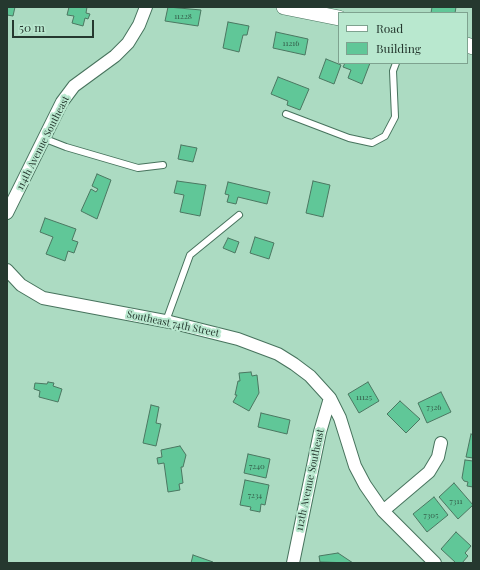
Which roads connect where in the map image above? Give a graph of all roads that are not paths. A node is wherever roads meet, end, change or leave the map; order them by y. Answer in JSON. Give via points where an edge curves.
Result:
{"nodes":[{"id":1,"x":146,"y":7,"type":"edge"},
{"id":2,"x":284,"y":7,"type":"edge"},
{"id":3,"x":338,"y":18,"type":"edge"},
{"id":4,"x":396,"y":64,"type":"edge"},
{"id":5,"x":286,"y":114,"type":"dead end"},
{"id":6,"x":43,"y":138,"type":"junction"},
{"id":7,"x":163,"y":165,"type":"dead end"},
{"id":8,"x":7,"y":213,"type":"edge"},
{"id":9,"x":239,"y":215,"type":"dead end"},
{"id":10,"x":7,"y":270,"type":"edge"},
{"id":11,"x":166,"y":321,"type":"junction"},
{"id":12,"x":330,"y":398,"type":"junction"},
{"id":13,"x":441,"y":443,"type":"dead end"},
{"id":14,"x":383,"y":511,"type":"junction"},
{"id":15,"x":293,"y":563,"type":"edge"},
{"id":16,"x":435,"y":563,"type":"edge"}],
"edges":[{"from":1,"to":6,"type":"street","name":"114th Avenue Southeast","via":[[128,43],[74,86],[62,102]]},
{"from":2,"to":3,"type":"street"},
{"from":4,"to":5,"type":"lane","via":[[393,71],[395,117],[385,136],[372,143],[349,138]]},
{"from":6,"to":7,"type":"lane","via":[[138,168]]},
{"from":6,"to":8,"type":"street","name":"114th Avenue Southeast"},
{"from":9,"to":11,"type":"lane","via":[[190,255]]},
{"from":10,"to":11,"type":"street","name":"Southeast 74th Street","via":[[21,285],[43,298]]},
{"from":11,"to":12,"type":"street","name":"Southeast 74th Street","via":[[238,339],[278,354],[310,376]]},
{"from":12,"to":14,"type":"street","name":"Southeast 74th Street","via":[[340,418],[356,466],[365,485]]},
{"from":12,"to":15,"type":"street","name":"112th Avenue Southeast","via":[[320,432]]},
{"from":13,"to":14,"type":"street","via":[[438,457],[429,472]]},
{"from":14,"to":16,"type":"street","name":"Southeast 74th Street"}]}
